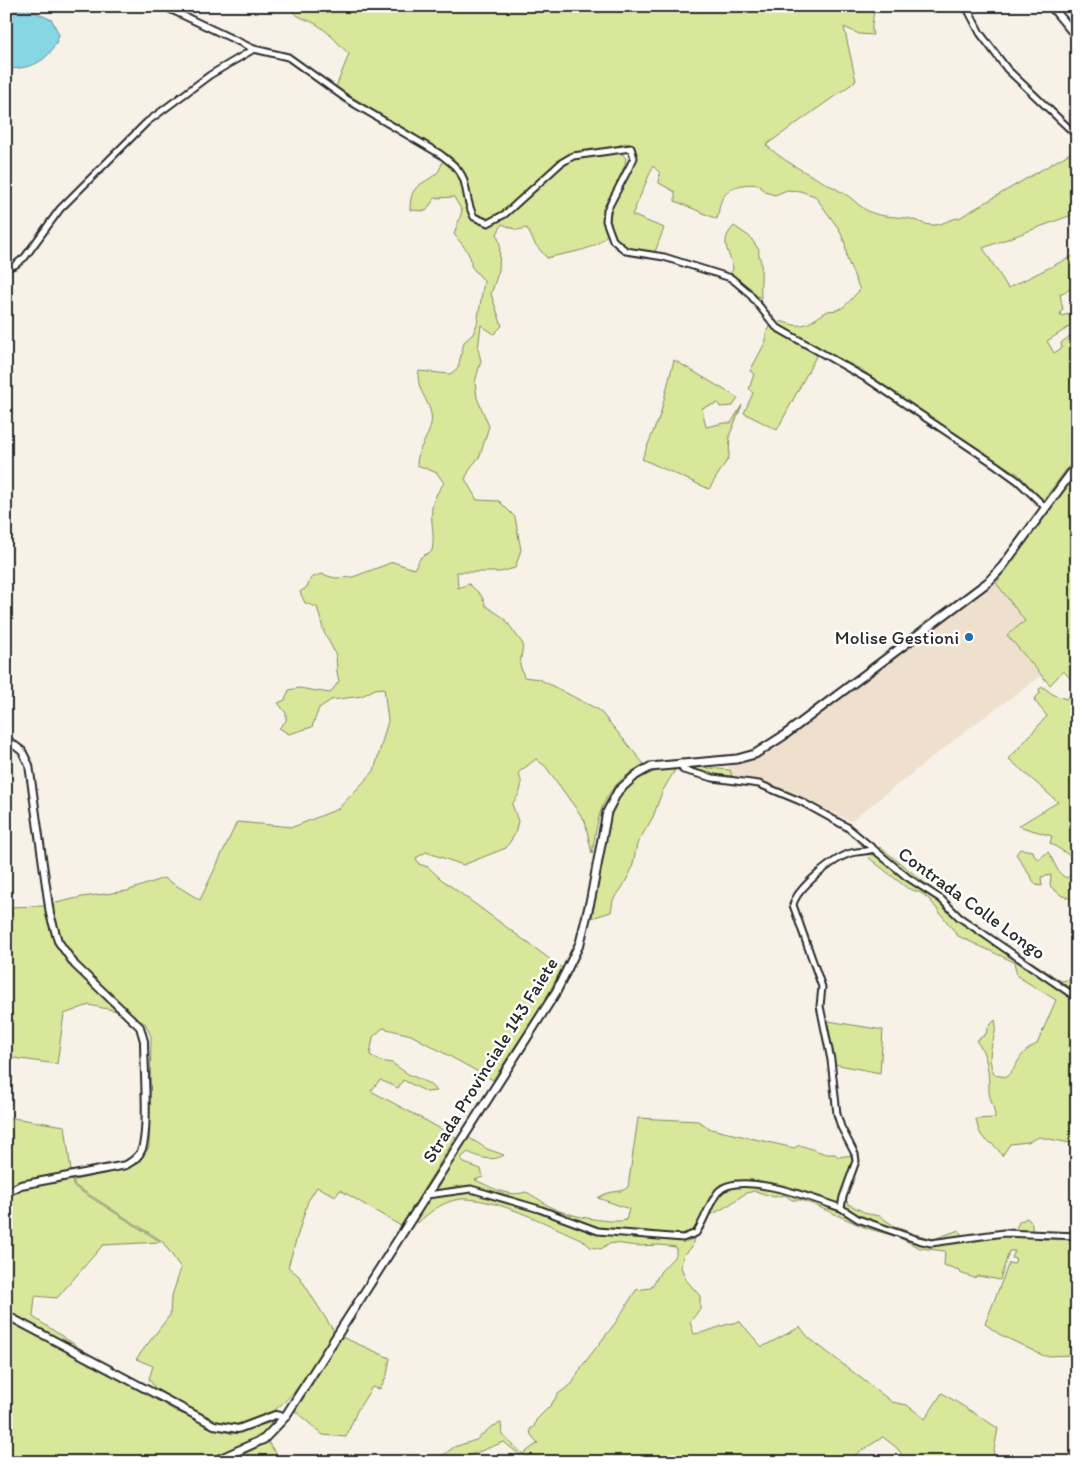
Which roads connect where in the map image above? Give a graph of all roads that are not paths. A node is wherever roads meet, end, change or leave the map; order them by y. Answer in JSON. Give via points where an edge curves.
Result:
{"nodes":[{"id":1,"x":163,"y":6,"type":"edge"},
{"id":2,"x":966,"y":6,"type":"edge"},
{"id":3,"x":1051,"y":6,"type":"edge"},
{"id":4,"x":1077,"y":37,"type":"edge"},
{"id":5,"x":254,"y":49,"type":"junction"},
{"id":6,"x":1077,"y":136,"type":"edge"},
{"id":7,"x":6,"y":268,"type":"edge"},
{"id":8,"x":1077,"y":465,"type":"edge"},
{"id":9,"x":1046,"y":508,"type":"junction"},
{"id":10,"x":6,"y":739,"type":"edge"},
{"id":11,"x":680,"y":762,"type":"junction"},
{"id":12,"x":874,"y":849,"type":"junction"},
{"id":13,"x":1077,"y":998,"type":"edge"},
{"id":14,"x":6,"y":1192,"type":"edge"},
{"id":15,"x":427,"y":1195,"type":"junction"},
{"id":16,"x":841,"y":1208,"type":"junction"},
{"id":17,"x":1077,"y":1236,"type":"edge"},
{"id":18,"x":6,"y":1315,"type":"edge"},
{"id":19,"x":285,"y":1417,"type":"junction"},
{"id":20,"x":213,"y":1462,"type":"edge"}],
"edges":[{"from":1,"to":5,"type":"street"},
{"from":2,"to":6,"type":"street","via":[[980,33],[1007,69]]},
{"from":3,"to":4,"type":"main road"},
{"from":5,"to":7,"type":"street","via":[[147,122],[60,209],[25,256]]},
{"from":5,"to":9,"type":"street","via":[[288,57],[348,100],[440,154],[463,177],[467,204],[474,218],[488,223],[505,214],[573,156],[631,148],[634,158],[607,210],[606,221],[613,240],[626,251],[664,257],[731,278],[748,292],[776,327],[868,380],[1010,476]]},
{"from":8,"to":9,"type":"main road","name":"Strada Provinciale 143 Faiete"},
{"from":9,"to":11,"type":"main road","name":"Strada Provinciale 143 Faiete","via":[[988,582],[782,736],[746,757]]},
{"from":10,"to":14,"type":"street","via":[[22,751],[29,765],[50,914],[58,941],[75,965],[140,1028],[144,1041],[142,1148],[136,1158],[126,1165],[21,1185]]},
{"from":11,"to":12,"type":"street","name":"Contrada Colle Longo","via":[[688,772],[759,784],[794,798],[847,827]]},
{"from":11,"to":15,"type":"main road","name":"Strada Provinciale 143 Faiete","via":[[650,767],[626,782],[614,796],[607,812],[580,943],[556,992]]},
{"from":12,"to":13,"type":"street","name":"Contrada Colle Longo","via":[[907,877],[941,899],[959,917]]},
{"from":12,"to":16,"type":"street","name":"Contrada Colle Longo","via":[[842,856],[801,890],[793,905],[822,986],[820,1006],[837,1114],[855,1154],[856,1161]]},
{"from":15,"to":16,"type":"street","via":[[471,1189],[598,1231],[683,1238],[696,1233],[718,1193],[730,1184],[788,1191]]},
{"from":15,"to":19,"type":"main road","name":"Strada Provinciale 143 Faiete"},
{"from":16,"to":17,"type":"street","via":[[858,1219],[931,1243],[1004,1234]]},
{"from":18,"to":19,"type":"street","via":[[214,1425],[238,1428],[275,1415]]},
{"from":19,"to":20,"type":"main road","name":"Strada Provinciale 143 Faiete","via":[[264,1439]]}]}
